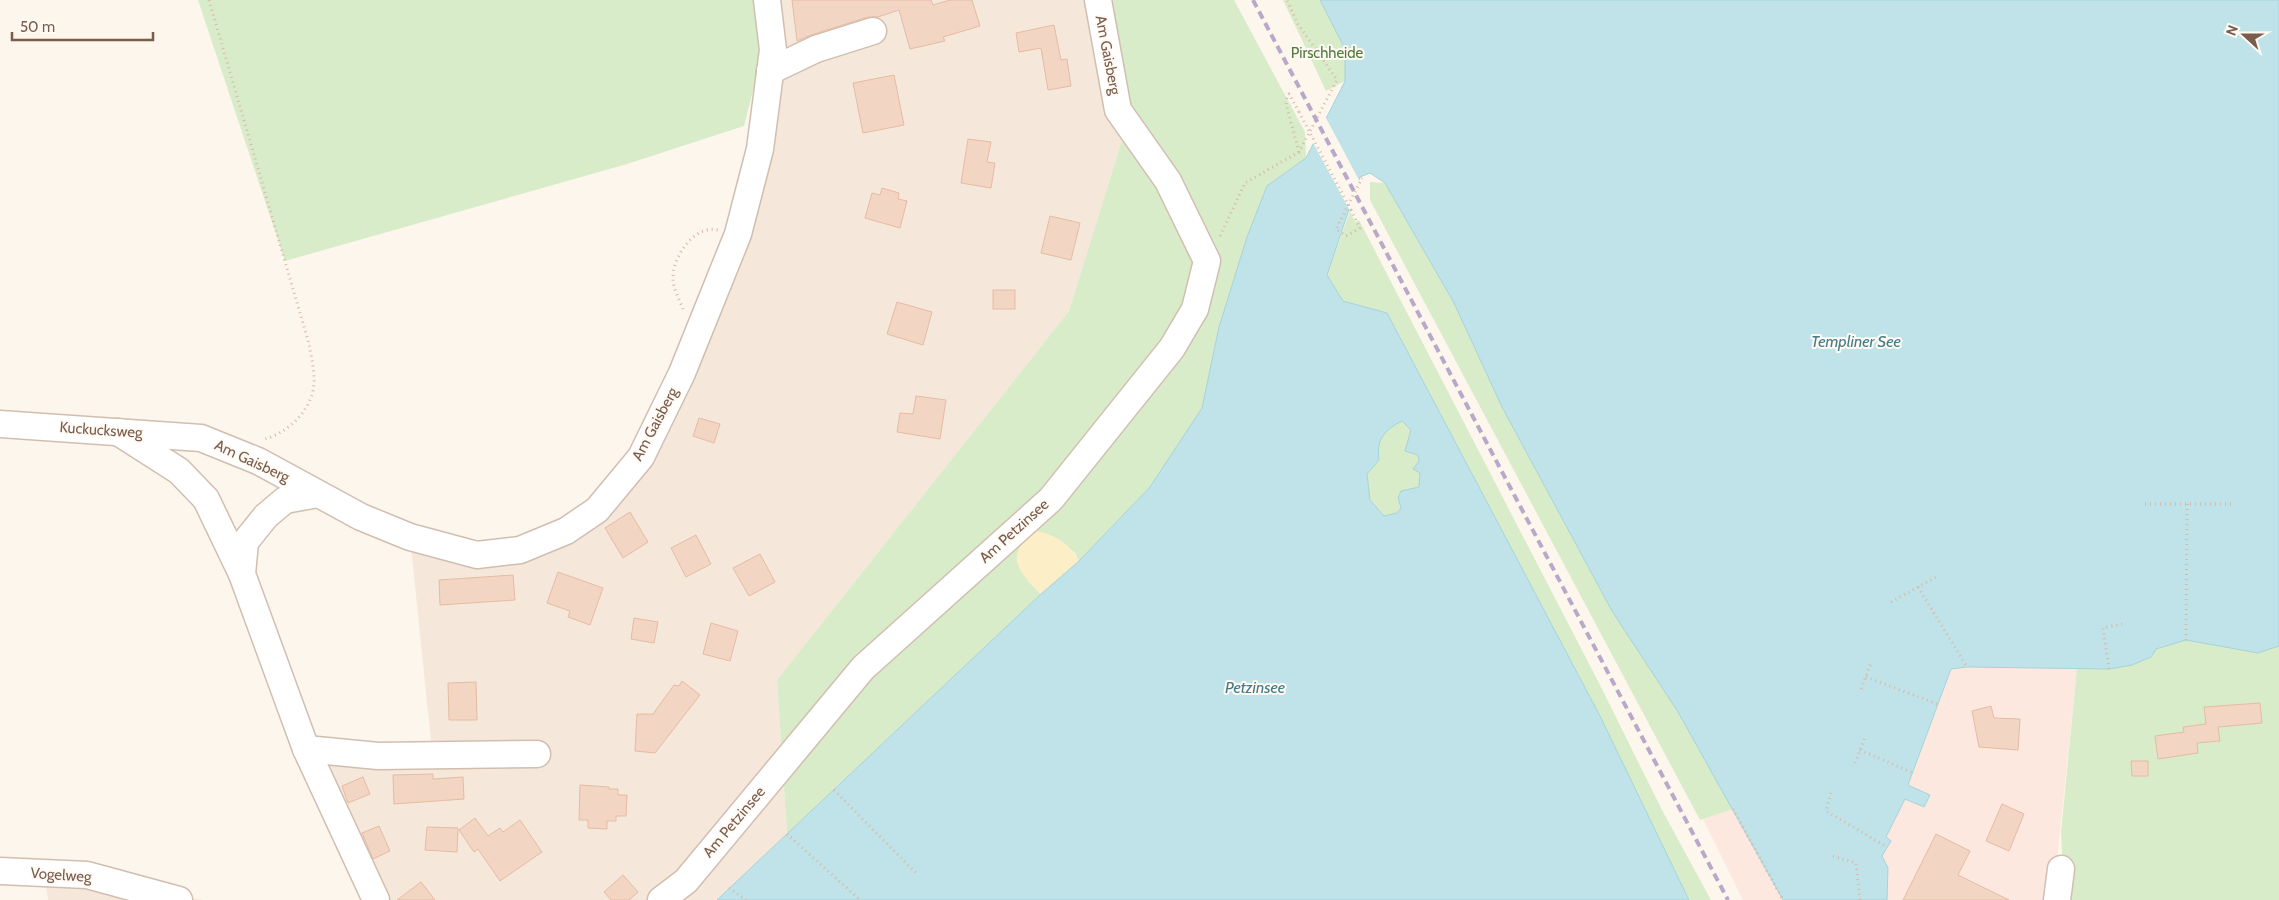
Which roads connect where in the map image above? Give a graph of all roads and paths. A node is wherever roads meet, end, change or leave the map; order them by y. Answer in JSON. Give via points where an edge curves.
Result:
{"nodes":[{"id":1,"x":209,"y":0,"type":"edge"},
{"id":2,"x":767,"y":0,"type":"edge"},
{"id":3,"x":1098,"y":0,"type":"edge"},
{"id":4,"x":1286,"y":0,"type":"edge"},
{"id":5,"x":872,"y":31,"type":"dead end"},
{"id":6,"x":770,"y":71,"type":"junction"},
{"id":7,"x":1299,"y":152,"type":"junction"},
{"id":8,"x":1362,"y":178,"type":"dead end"},
{"id":9,"x":738,"y":234,"type":"junction"},
{"id":10,"x":1207,"y":261,"type":"junction"},
{"id":11,"x":700,"y":330,"type":"junction"},
{"id":12,"x":0,"y":424,"type":"edge"},
{"id":13,"x":117,"y":431,"type":"junction"},
{"id":14,"x":201,"y":438,"type":"joint"},
{"id":15,"x":261,"y":440,"type":"dead end"},
{"id":16,"x":318,"y":494,"type":"junction"},
{"id":17,"x":2145,"y":504,"type":"dead end"},
{"id":18,"x":2187,"y":504,"type":"junction"},
{"id":19,"x":2232,"y":504,"type":"dead end"},
{"id":20,"x":242,"y":574,"type":"junction"},
{"id":21,"x":1938,"y":576,"type":"dead end"},
{"id":22,"x":1918,"y":587,"type":"junction"},
{"id":23,"x":1891,"y":602,"type":"dead end"},
{"id":24,"x":2122,"y":624,"type":"dead end"},
{"id":25,"x":2186,"y":640,"type":"dead end"},
{"id":26,"x":1871,"y":663,"type":"dead end"},
{"id":27,"x":1967,"y":667,"type":"dead end"},
{"id":28,"x":2109,"y":669,"type":"dead end"},
{"id":29,"x":1866,"y":677,"type":"junction"},
{"id":30,"x":1861,"y":689,"type":"dead end"},
{"id":31,"x":1936,"y":704,"type":"dead end"},
{"id":32,"x":1865,"y":738,"type":"dead end"},
{"id":33,"x":306,"y":749,"type":"junction"},
{"id":34,"x":1860,"y":750,"type":"junction"},
{"id":35,"x":537,"y":754,"type":"dead end"},
{"id":36,"x":1855,"y":763,"type":"dead end"},
{"id":37,"x":1913,"y":773,"type":"dead end"},
{"id":38,"x":834,"y":790,"type":"dead end"},
{"id":39,"x":1831,"y":793,"type":"dead end"},
{"id":40,"x":1733,"y":809,"type":"dead end"},
{"id":41,"x":787,"y":834,"type":"dead end"},
{"id":42,"x":1887,"y":847,"type":"dead end"},
{"id":43,"x":1833,"y":856,"type":"dead end"},
{"id":44,"x":2061,"y":870,"type":"dead end"},
{"id":45,"x":0,"y":871,"type":"edge"},
{"id":46,"x":917,"y":874,"type":"dead end"},
{"id":47,"x":729,"y":888,"type":"dead end"},
{"id":48,"x":179,"y":900,"type":"edge"},
{"id":49,"x":376,"y":900,"type":"edge"},
{"id":50,"x":661,"y":900,"type":"edge"},
{"id":51,"x":746,"y":900,"type":"edge"},
{"id":52,"x":860,"y":900,"type":"edge"},
{"id":53,"x":1783,"y":900,"type":"edge"},
{"id":54,"x":1860,"y":900,"type":"edge"},
{"id":55,"x":2057,"y":900,"type":"edge"}],
"edges":[{"from":1,"to":15,"type":"path","via":[[309,344],[314,381],[310,402],[296,421],[278,435]]},
{"from":2,"to":6,"type":"street","name":"Am Gaisberg","via":[[773,50]]},
{"from":3,"to":10,"type":"street","name":"Am Gaisberg","via":[[1118,110],[1168,181]]},
{"from":4,"to":7,"type":"path","via":[[1298,24],[1337,80]]},
{"from":5,"to":6,"type":"street","via":[[816,49]]},
{"from":6,"to":9,"type":"street","name":"Am Gaisberg","via":[[760,149]]},
{"from":7,"to":8,"type":"path","bridge":true,"via":[[1286,104],[1289,94],[1299,112],[1351,210],[1360,228],[1346,236],[1336,228]]},
{"from":7,"to":10,"type":"path","via":[[1245,183]]},
{"from":9,"to":11,"type":"street","name":"Am Gaisberg"},
{"from":9,"to":11,"type":"path","via":[[712,228],[685,245],[677,258],[673,280],[688,323]]},
{"from":10,"to":50,"type":"street","name":"Am Petzinsee","via":[[1194,309],[1172,348],[1051,499],[863,668],[686,881]]},
{"from":11,"to":16,"type":"street","name":"Am Gaisberg","via":[[641,457],[597,510],[566,531],[520,550],[477,555],[410,537],[361,517]]},
{"from":12,"to":13,"type":"street","name":"Kuckucksweg"},
{"from":13,"to":14,"type":"street","name":"Kuckucksweg"},
{"from":13,"to":20,"type":"street","via":[[179,471],[206,499]]},
{"from":14,"to":16,"type":"street","name":"Am Gaisberg","via":[[258,461]]},
{"from":16,"to":20,"type":"street","via":[[285,500],[266,516],[245,542]]},
{"from":17,"to":18,"type":"path"},
{"from":18,"to":19,"type":"path"},
{"from":18,"to":25,"type":"path"},
{"from":20,"to":33,"type":"street"},
{"from":21,"to":22,"type":"path"},
{"from":22,"to":23,"type":"path"},
{"from":22,"to":27,"type":"path"},
{"from":24,"to":28,"type":"path","via":[[2103,628]]},
{"from":26,"to":29,"type":"path"},
{"from":29,"to":30,"type":"path"},
{"from":29,"to":31,"type":"path"},
{"from":32,"to":34,"type":"path"},
{"from":33,"to":35,"type":"street","via":[[378,756]]},
{"from":33,"to":49,"type":"street"},
{"from":34,"to":36,"type":"path"},
{"from":34,"to":37,"type":"path"},
{"from":38,"to":46,"type":"path"},
{"from":39,"to":42,"type":"path","via":[[1826,812]]},
{"from":40,"to":53,"type":"path"},
{"from":41,"to":52,"type":"path"},
{"from":43,"to":54,"type":"path","via":[[1856,863]]},
{"from":44,"to":55,"type":"street"},
{"from":45,"to":48,"type":"street","name":"Vogelweg","via":[[87,875]]},
{"from":47,"to":51,"type":"path"}]}
